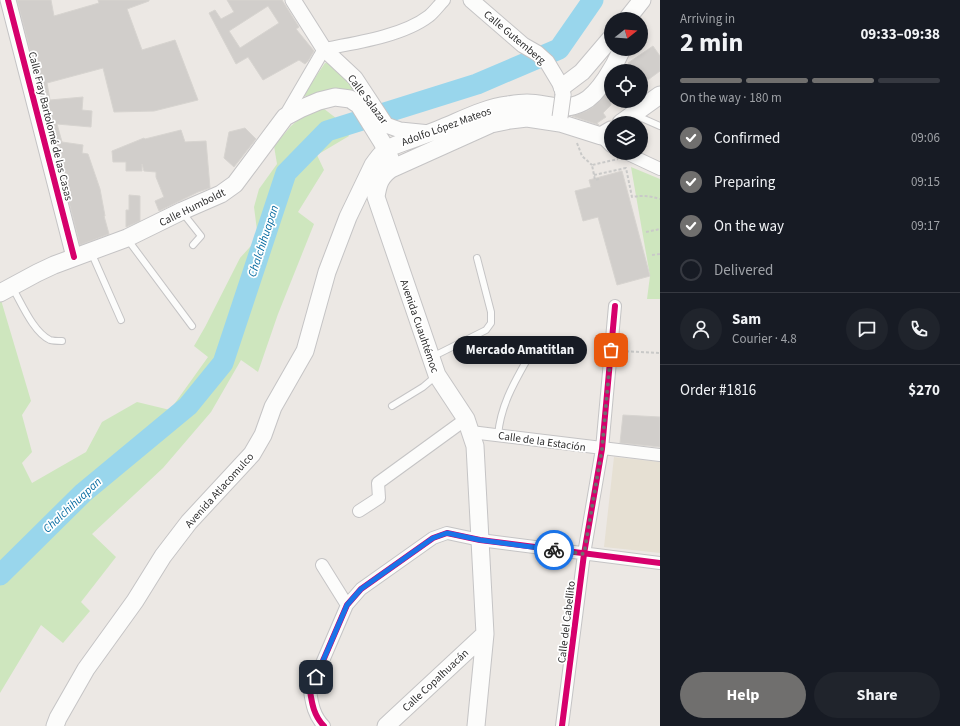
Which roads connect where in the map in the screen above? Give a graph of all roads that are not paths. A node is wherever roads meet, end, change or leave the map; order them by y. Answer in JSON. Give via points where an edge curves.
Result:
{"nodes":[{"id":1,"x":8,"y":0,"type":"edge"},
{"id":2,"x":293,"y":0,"type":"edge"},
{"id":3,"x":444,"y":0,"type":"edge"},
{"id":4,"x":471,"y":0,"type":"edge"},
{"id":5,"x":642,"y":0,"type":"edge"},
{"id":6,"x":633,"y":12,"type":"edge"},
{"id":7,"x":637,"y":12,"type":"edge"},
{"id":8,"x":604,"y":46,"type":"edge"},
{"id":9,"x":324,"y":49,"type":"junction"},
{"id":10,"x":618,"y":56,"type":"edge"},
{"id":11,"x":561,"y":87,"type":"junction"},
{"id":12,"x":660,"y":95,"type":"edge"},
{"id":13,"x":365,"y":102,"type":"junction"},
{"id":14,"x":631,"y":116,"type":"edge"},
{"id":15,"x":284,"y":118,"type":"junction"},
{"id":16,"x":564,"y":122,"type":"junction"},
{"id":17,"x":648,"y":123,"type":"edge"},
{"id":18,"x":660,"y":126,"type":"edge"},
{"id":19,"x":430,"y":133,"type":"junction"},
{"id":20,"x":604,"y":137,"type":"edge"},
{"id":21,"x":384,"y":146,"type":"junction"},
{"id":22,"x":640,"y":160,"type":"edge"},
{"id":23,"x":394,"y":168,"type":"junction"},
{"id":24,"x":660,"y":169,"type":"edge"},
{"id":25,"x":182,"y":211,"type":"junction"},
{"id":26,"x":127,"y":238,"type":"junction"},
{"id":27,"x":193,"y":244,"type":"dead end"},
{"id":28,"x":90,"y":251,"type":"junction"},
{"id":29,"x":74,"y":257,"type":"junction"},
{"id":30,"x":477,"y":258,"type":"dead end"},
{"id":31,"x":6,"y":290,"type":"edge"},
{"id":32,"x":615,"y":306,"type":"dead end"},
{"id":33,"x":121,"y":320,"type":"dead end"},
{"id":34,"x":192,"y":326,"type":"dead end"},
{"id":35,"x":62,"y":341,"type":"dead end"},
{"id":36,"x":533,"y":349,"type":"dead end"},
{"id":37,"x":431,"y":358,"type":"junction"},
{"id":38,"x":437,"y":375,"type":"junction"},
{"id":39,"x":392,"y":406,"type":"dead end"},
{"id":40,"x":469,"y":426,"type":"junction"},
{"id":41,"x":498,"y":435,"type":"junction"},
{"id":42,"x":602,"y":449,"type":"junction"},
{"id":43,"x":660,"y":455,"type":"edge"},
{"id":44,"x":359,"y":511,"type":"dead end"},
{"id":45,"x":480,"y":540,"type":"junction"},
{"id":46,"x":584,"y":554,"type":"junction"},
{"id":47,"x":660,"y":563,"type":"edge"},
{"id":48,"x":322,"y":565,"type":"dead end"},
{"id":49,"x":347,"y":605,"type":"junction"},
{"id":50,"x":485,"y":634,"type":"junction"},
{"id":51,"x":55,"y":726,"type":"edge"},
{"id":52,"x":324,"y":726,"type":"edge"},
{"id":53,"x":386,"y":726,"type":"edge"},
{"id":54,"x":476,"y":726,"type":"edge"},
{"id":55,"x":562,"y":726,"type":"edge"}],
"edges":[{"from":1,"to":29,"type":"street","name":"Calle Fray Bartolomé de las Casas"},
{"from":2,"to":9,"type":"street","name":"Calle Salazar"},
{"from":3,"to":9,"type":"street","via":[[430,15],[399,32]]},
{"from":4,"to":11,"type":"street","name":"Calle Gutemberg","via":[[547,62]]},
{"from":5,"to":6,"type":"main road"},
{"from":5,"to":7,"type":"main road"},
{"from":8,"to":11,"type":"main road","via":[[582,72]]},
{"from":9,"to":13,"type":"street","name":"Calle Salazar","via":[[355,78]]},
{"from":9,"to":15,"type":"street","name":"Calle Humboldt"},
{"from":10,"to":19,"type":"main road","name":"Adolfo López Mateos","via":[[594,94],[585,102],[565,108],[527,103],[508,105],[487,110]]},
{"from":11,"to":16,"type":"street","bridge":true},
{"from":12,"to":14,"type":"main road"},
{"from":13,"to":15,"type":"main road","via":[[335,97],[318,101]]},
{"from":13,"to":19,"type":"street","name":"Calle Salazar","via":[[386,125],[400,130]]},
{"from":13,"to":21,"type":"main road"},
{"from":15,"to":25,"type":"main road","name":"Calle Humboldt","via":[[235,184],[221,194]]},
{"from":16,"to":20,"type":"main road","name":"Avenida Cuauhtémoc"},
{"from":16,"to":23,"type":"main road","name":"Avenida Cuauhtémoc","via":[[527,118],[491,124]]},
{"from":17,"to":18,"type":"lane"},
{"from":19,"to":21,"type":"main road","name":"Adolfo López Mateos"},
{"from":21,"to":23,"type":"main road"},
{"from":21,"to":51,"type":"main road","name":"Avenida Atlacomulco","via":[[348,217],[327,272],[306,351],[273,407],[263,435],[252,454],[189,522],[163,556],[86,669]]},
{"from":22,"to":24,"type":"street"},
{"from":23,"to":37,"type":"main road","name":"Avenida Cuauhtémoc","via":[[384,174],[378,182],[376,197]]},
{"from":25,"to":26,"type":"main road","name":"Calle Humboldt"},
{"from":25,"to":27,"type":"lane","via":[[201,236]]},
{"from":26,"to":28,"type":"main road","name":"Calle Humboldt"},
{"from":26,"to":34,"type":"lane"},
{"from":28,"to":29,"type":"main road","name":"Calle Humboldt"},
{"from":28,"to":33,"type":"lane"},
{"from":29,"to":31,"type":"main road","name":"Calle Humboldt"},
{"from":30,"to":37,"type":"lane","via":[[491,312],[491,323],[486,330]]},
{"from":31,"to":35,"type":"lane","via":[[40,333],[50,340]]},
{"from":32,"to":42,"type":"street","name":"Calle del Cabellito"},
{"from":36,"to":41,"type":"lane","via":[[509,390],[499,422]]},
{"from":37,"to":38,"type":"main road","name":"Avenida Cuauhtémoc"},
{"from":38,"to":39,"type":"lane"},
{"from":38,"to":40,"type":"main road","name":"Avenida Cuauhtémoc"},
{"from":40,"to":41,"type":"street","name":"Calle de la Estación"},
{"from":40,"to":44,"type":"street","via":[[378,483],[379,498]]},
{"from":40,"to":45,"type":"main road","name":"Avenida Cuauhtémoc","via":[[475,446]]},
{"from":41,"to":42,"type":"street","name":"Calle de la Estación"},
{"from":42,"to":43,"type":"street","name":"Calle de la Estación"},
{"from":42,"to":46,"type":"street","name":"Calle del Cabellito"},
{"from":45,"to":46,"type":"street"},
{"from":45,"to":49,"type":"street","via":[[447,533],[433,538],[361,589]]},
{"from":45,"to":50,"type":"main road","name":"Avenida Cuauhtémoc"},
{"from":46,"to":47,"type":"street"},
{"from":46,"to":55,"type":"street","name":"Calle del Cabellito"},
{"from":48,"to":49,"type":"street"},
{"from":49,"to":52,"type":"street","via":[[310,691],[312,706]]},
{"from":50,"to":53,"type":"main road","name":"Calle Copalhuacán"},
{"from":50,"to":54,"type":"main road","name":"Avenida Cuauhtémoc"}]}
